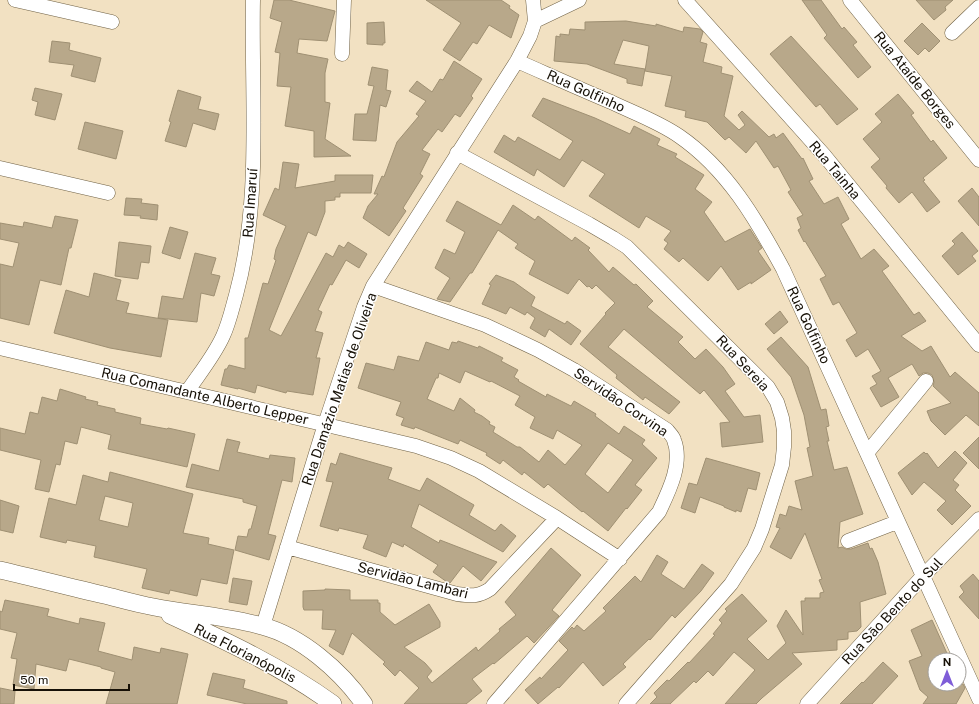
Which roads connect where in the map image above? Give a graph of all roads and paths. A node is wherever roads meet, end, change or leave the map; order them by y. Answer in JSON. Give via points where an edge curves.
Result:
{"nodes":[{"id":1,"x":14,"y":0,"type":"edge"},
{"id":2,"x":253,"y":0,"type":"edge"},
{"id":3,"x":344,"y":0,"type":"edge"},
{"id":4,"x":533,"y":0,"type":"edge"},
{"id":5,"x":579,"y":0,"type":"edge"},
{"id":6,"x":685,"y":0,"type":"edge"},
{"id":7,"x":850,"y":0,"type":"edge"},
{"id":8,"x":979,"y":7,"type":"edge"},
{"id":9,"x":535,"y":21,"type":"junction"},
{"id":10,"x":112,"y":22,"type":"dead end"},
{"id":11,"x":952,"y":33,"type":"dead end"},
{"id":12,"x":342,"y":54,"type":"dead end"},
{"id":13,"x":517,"y":61,"type":"junction"},
{"id":14,"x":457,"y":153,"type":"junction"},
{"id":15,"x":979,"y":160,"type":"edge"},
{"id":16,"x":0,"y":168,"type":"edge"},
{"id":17,"x":108,"y":193,"type":"dead end"},
{"id":18,"x":373,"y":286,"type":"junction"},
{"id":19,"x":979,"y":345,"type":"edge"},
{"id":20,"x":0,"y":348,"type":"edge"},
{"id":21,"x":926,"y":381,"type":"dead end"},
{"id":22,"x":187,"y":392,"type":"junction"},
{"id":23,"x":325,"y":424,"type":"junction"},
{"id":24,"x":867,"y":453,"type":"junction"},
{"id":25,"x":557,"y":518,"type":"junction"},
{"id":26,"x":979,"y":519,"type":"edge"},
{"id":27,"x":897,"y":522,"type":"junction"},
{"id":28,"x":848,"y":541,"type":"dead end"},
{"id":29,"x":287,"y":546,"type":"junction"},
{"id":30,"x":620,"y":559,"type":"junction"},
{"id":31,"x":0,"y":570,"type":"edge"},
{"id":32,"x":922,"y":577,"type":"junction"},
{"id":33,"x":153,"y":607,"type":"junction"},
{"id":34,"x":263,"y":626,"type":"junction"},
{"id":35,"x":979,"y":699,"type":"edge"},
{"id":36,"x":810,"y":703,"type":"edge"},
{"id":37,"x":333,"y":704,"type":"edge"},
{"id":38,"x":364,"y":704,"type":"edge"},
{"id":39,"x":494,"y":704,"type":"edge"},
{"id":40,"x":626,"y":704,"type":"edge"}],
"edges":[{"from":1,"to":10,"type":"street"},
{"from":2,"to":22,"type":"street","name":"Rua Imaruí","via":[[251,211],[244,265],[223,336]]},
{"from":3,"to":12,"type":"street"},
{"from":4,"to":9,"type":"street","name":"Rua Damázio Matias de Oliveira"},
{"from":5,"to":9,"type":"street"},
{"from":6,"to":19,"type":"street","name":"Rua Tainha","via":[[824,156]]},
{"from":7,"to":15,"type":"street","name":"Rua Ataíde Borges"},
{"from":8,"to":11,"type":"street"},
{"from":9,"to":13,"type":"street","name":"Rua Damázio Matias de Oliveira"},
{"from":13,"to":14,"type":"street","name":"Rua Damázio Matias de Oliveira"},
{"from":13,"to":24,"type":"street","name":"Rua Golfinho","via":[[679,136],[715,167],[748,208],[783,269]]},
{"from":14,"to":18,"type":"street","name":"Rua Damázio Matias de Oliveira"},
{"from":14,"to":40,"type":"street","name":"Rua Sereia","via":[[589,224],[626,247],[764,383],[777,402],[782,418],[782,466],[754,548],[731,584]]},
{"from":16,"to":17,"type":"street"},
{"from":18,"to":23,"type":"street","name":"Rua Damázio Matias de Oliveira"},
{"from":18,"to":30,"type":"street","name":"Servidão Corvina","via":[[485,324],[526,344],[574,370],[667,430],[674,439],[677,451],[675,473],[669,491],[659,512]]},
{"from":20,"to":22,"type":"street","name":"Rua Comandante Alberto Lepper"},
{"from":21,"to":24,"type":"street"},
{"from":22,"to":23,"type":"street","name":"Rua Comandante Alberto Lepper"},
{"from":23,"to":25,"type":"street","name":"Rua Comandante Alberto Lepper","via":[[416,446],[451,458],[479,471]]},
{"from":23,"to":29,"type":"street","name":"Rua Damázio Matias de Oliveira"},
{"from":24,"to":27,"type":"street","name":"Rua Golfinho"},
{"from":25,"to":29,"type":"street","name":"Servidão Lambari","via":[[490,589],[480,595],[457,594]]},
{"from":25,"to":30,"type":"street","name":"Rua Comandante Alberto Lepper"},
{"from":26,"to":32,"type":"street","name":"Rua São Bento do Sul"},
{"from":27,"to":28,"type":"street"},
{"from":27,"to":32,"type":"street","name":"Rua Golfinho"},
{"from":29,"to":34,"type":"street","name":"Rua Damázio Matias de Oliveira"},
{"from":30,"to":39,"type":"street","name":"Servidão Corvina"},
{"from":31,"to":33,"type":"street","name":"Rua Florianópolis"},
{"from":32,"to":35,"type":"street","name":"Rua Golfinho"},
{"from":32,"to":36,"type":"street","name":"Rua São Bento do Sul"},
{"from":33,"to":34,"type":"street","name":"Rua Florianópolis"},
{"from":33,"to":37,"type":"street","name":"Rua Florianópolis","via":[[292,676]]},
{"from":34,"to":38,"type":"street","name":"Rua Florianópolis","via":[[287,635],[312,651],[355,691]]}]}
